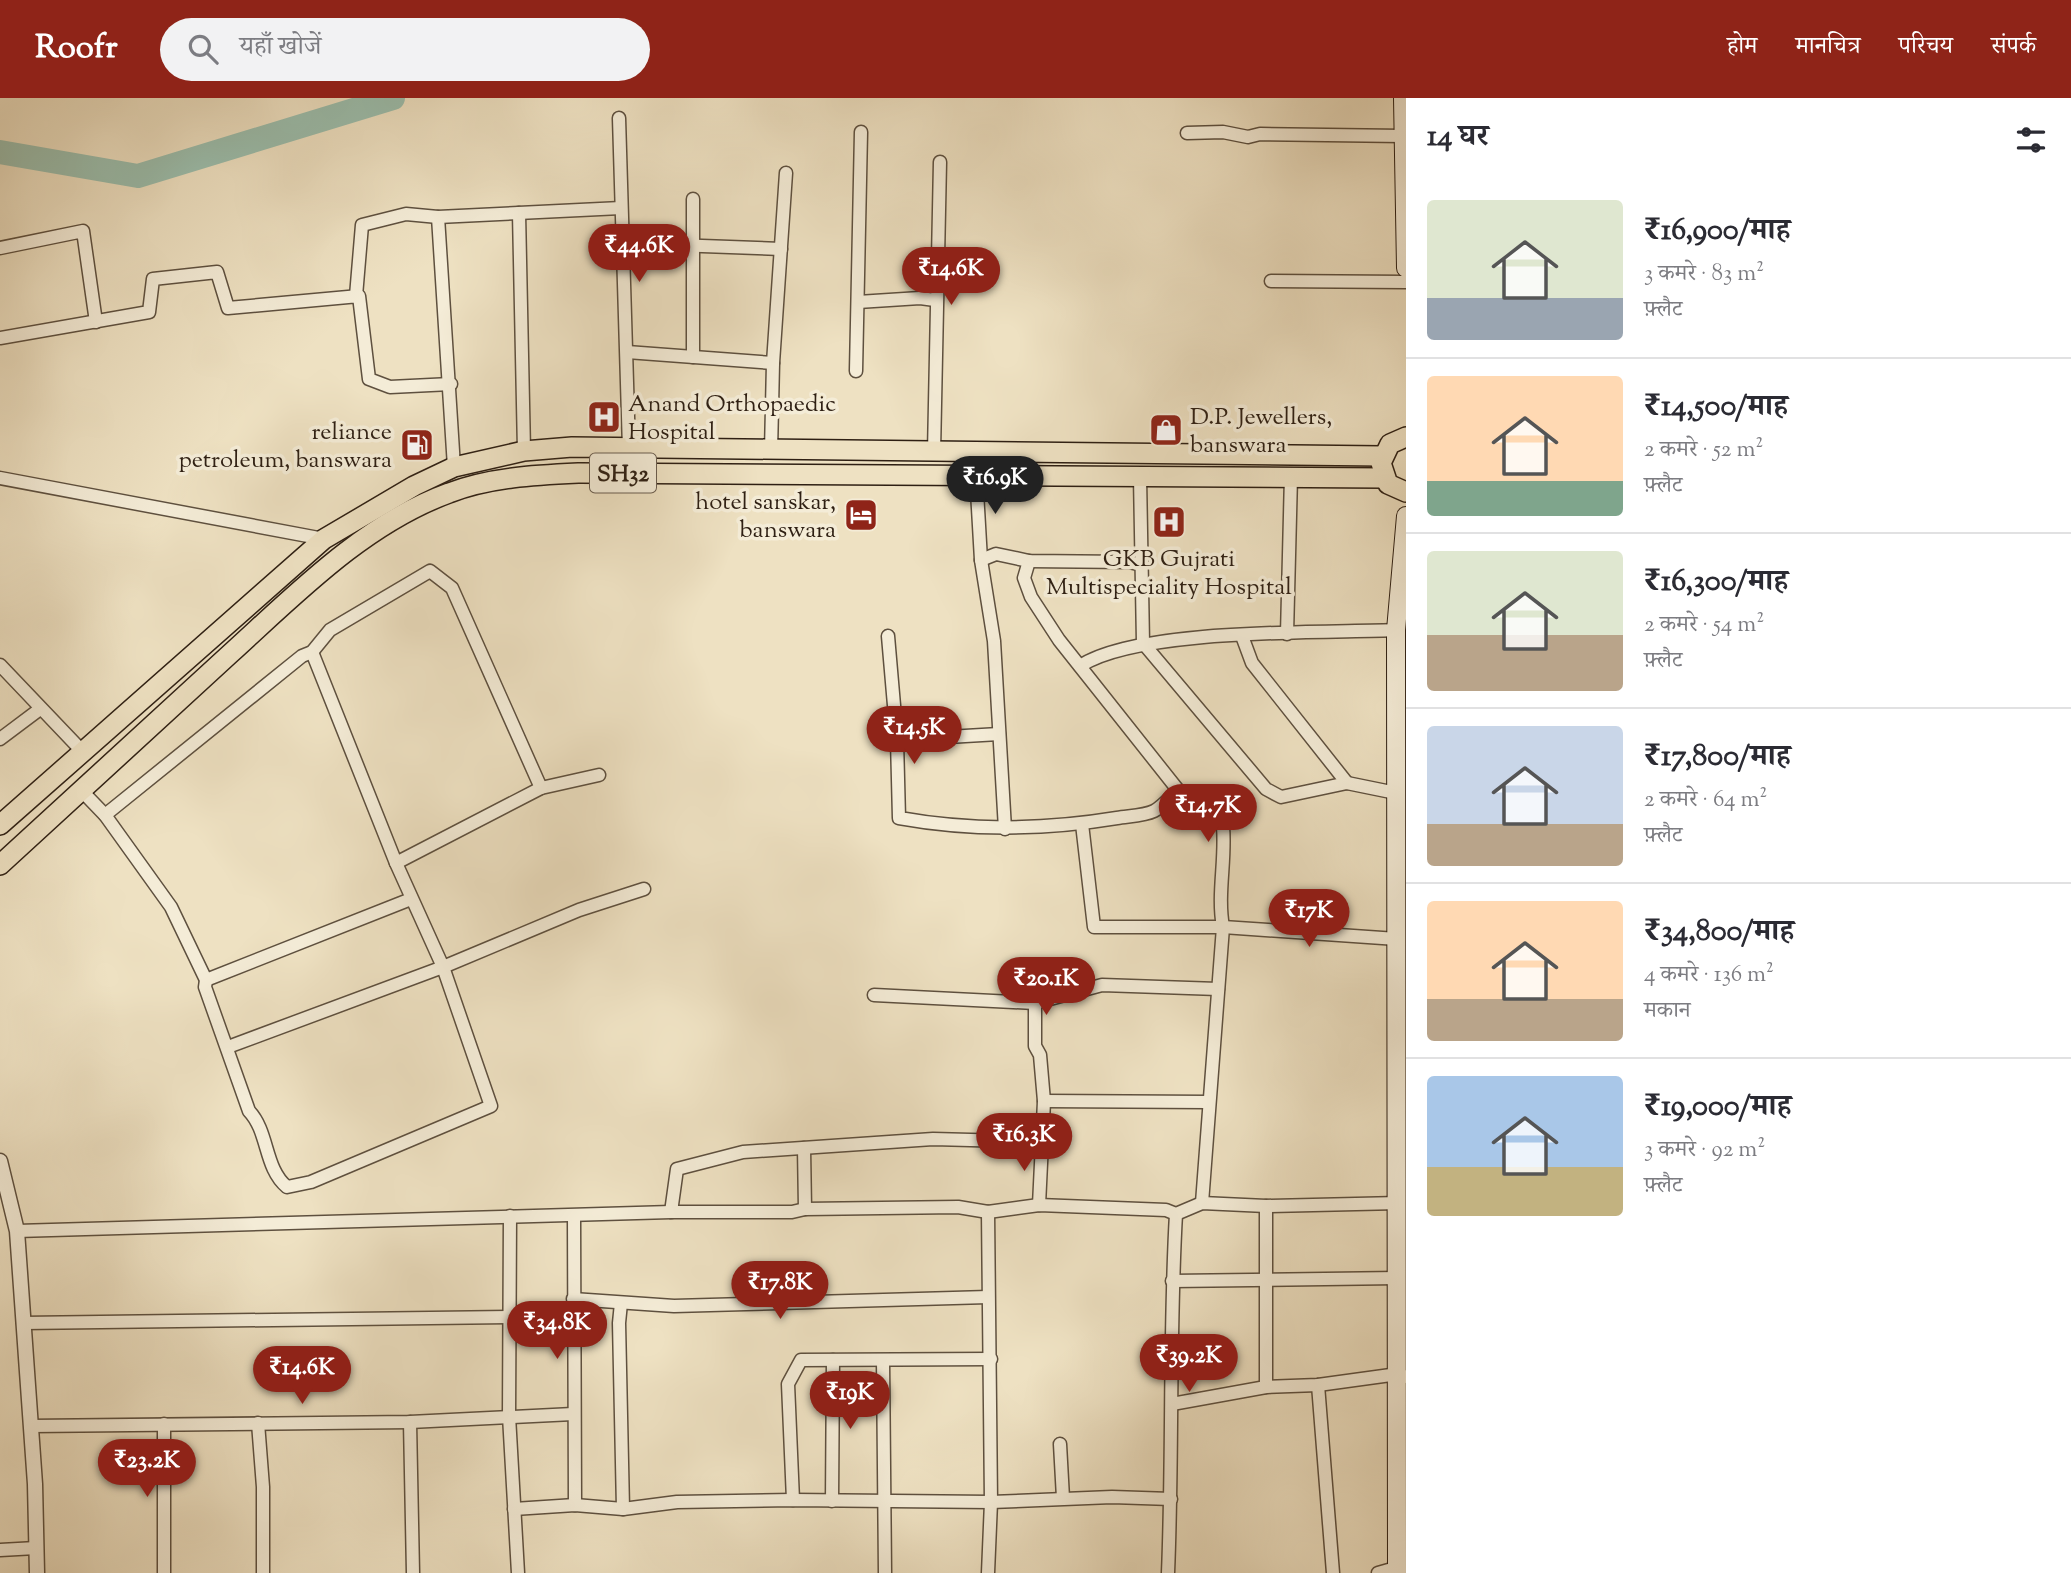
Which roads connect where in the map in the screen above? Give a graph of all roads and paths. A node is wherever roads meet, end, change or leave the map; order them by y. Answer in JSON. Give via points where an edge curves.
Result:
{"nodes":[{"id":1,"x":1403,"y":98,"type":"edge"},
{"id":2,"x":619,"y":118,"type":"dead end"},
{"id":3,"x":861,"y":132,"type":"dead end"},
{"id":4,"x":1187,"y":133,"type":"dead end"},
{"id":5,"x":1403,"y":136,"type":"junction"},
{"id":6,"x":940,"y":162,"type":"dead end"},
{"id":7,"x":786,"y":173,"type":"dead end"},
{"id":8,"x":693,"y":199,"type":"dead end"},
{"id":9,"x":621,"y":208,"type":"junction"},
{"id":10,"x":519,"y":213,"type":"junction"},
{"id":11,"x":438,"y":217,"type":"junction"},
{"id":12,"x":620,"y":243,"type":"junction"},
{"id":13,"x":694,"y":246,"type":"junction"},
{"id":14,"x":0,"y":248,"type":"edge"},
{"id":15,"x":781,"y":249,"type":"junction"},
{"id":16,"x":1406,"y":268,"type":"edge"},
{"id":17,"x":1271,"y":281,"type":"dead end"},
{"id":18,"x":1406,"y":282,"type":"edge"},
{"id":19,"x":356,"y":296,"type":"junction"},
{"id":20,"x":935,"y":300,"type":"junction"},
{"id":21,"x":858,"y":302,"type":"junction"},
{"id":22,"x":96,"y":322,"type":"junction"},
{"id":23,"x":0,"y":338,"type":"edge"},
{"id":24,"x":627,"y":352,"type":"junction"},
{"id":25,"x":693,"y":356,"type":"junction"},
{"id":26,"x":773,"y":363,"type":"junction"},
{"id":27,"x":856,"y":371,"type":"dead end"},
{"id":28,"x":451,"y":384,"type":"junction"},
{"id":29,"x":1406,"y":437,"type":"edge"},
{"id":30,"x":629,"y":449,"type":"junction"},
{"id":31,"x":771,"y":450,"type":"junction"},
{"id":32,"x":524,"y":451,"type":"junction"},
{"id":33,"x":934,"y":452,"type":"junction"},
{"id":34,"x":1382,"y":456,"type":"junction"},
{"id":35,"x":454,"y":467,"type":"junction"},
{"id":36,"x":976,"y":474,"type":"junction"},
{"id":37,"x":1140,"y":477,"type":"junction"},
{"id":38,"x":1291,"y":477,"type":"junction"},
{"id":39,"x":0,"y":478,"type":"edge"},
{"id":40,"x":1384,"y":478,"type":"junction"},
{"id":41,"x":1406,"y":492,"type":"edge"},
{"id":42,"x":1406,"y":516,"type":"edge"},
{"id":43,"x":324,"y":539,"type":"junction"},
{"id":44,"x":981,"y":560,"type":"junction"},
{"id":45,"x":1029,"y":561,"type":"junction"},
{"id":46,"x":1142,"y":565,"type":"junction"},
{"id":47,"x":1396,"y":630,"type":"junction"},
{"id":48,"x":1287,"y":634,"type":"junction"},
{"id":49,"x":888,"y":636,"type":"dead end"},
{"id":50,"x":1242,"y":636,"type":"junction"},
{"id":51,"x":1143,"y":643,"type":"junction"},
{"id":52,"x":312,"y":652,"type":"junction"},
{"id":53,"x":1401,"y":659,"type":"edge"},
{"id":54,"x":0,"y":665,"type":"edge"},
{"id":55,"x":1080,"y":666,"type":"junction"},
{"id":56,"x":40,"y":709,"type":"junction"},
{"id":57,"x":1401,"y":724,"type":"edge"},
{"id":58,"x":999,"y":734,"type":"junction"},
{"id":59,"x":0,"y":739,"type":"edge"},
{"id":60,"x":897,"y":740,"type":"junction"},
{"id":61,"x":82,"y":751,"type":"junction"},
{"id":62,"x":599,"y":775,"type":"dead end"},
{"id":63,"x":1346,"y":783,"type":"junction"},
{"id":64,"x":541,"y":788,"type":"junction"},
{"id":65,"x":80,"y":789,"type":"junction"},
{"id":66,"x":1178,"y":790,"type":"junction"},
{"id":67,"x":1396,"y":793,"type":"junction"},
{"id":68,"x":105,"y":815,"type":"junction"},
{"id":69,"x":1082,"y":824,"type":"junction"},
{"id":70,"x":0,"y":825,"type":"edge"},
{"id":71,"x":1005,"y":829,"type":"junction"},
{"id":72,"x":396,"y":863,"type":"junction"},
{"id":73,"x":0,"y":865,"type":"edge"},
{"id":74,"x":644,"y":889,"type":"dead end"},
{"id":75,"x":411,"y":899,"type":"junction"},
{"id":76,"x":1223,"y":927,"type":"junction"},
{"id":77,"x":1397,"y":939,"type":"junction"},
{"id":78,"x":443,"y":967,"type":"junction"},
{"id":79,"x":206,"y":979,"type":"junction"},
{"id":80,"x":1218,"y":989,"type":"junction"},
{"id":81,"x":874,"y":995,"type":"dead end"},
{"id":82,"x":1035,"y":1003,"type":"junction"},
{"id":83,"x":228,"y":1047,"type":"junction"},
{"id":84,"x":1044,"y":1101,"type":"junction"},
{"id":85,"x":1208,"y":1102,"type":"junction"},
{"id":86,"x":1402,"y":1133,"type":"edge"},
{"id":87,"x":1043,"y":1142,"type":"junction"},
{"id":88,"x":804,"y":1148,"type":"junction"},
{"id":89,"x":0,"y":1160,"type":"edge"},
{"id":90,"x":1202,"y":1203,"type":"junction"},
{"id":91,"x":1399,"y":1203,"type":"junction"},
{"id":92,"x":1039,"y":1205,"type":"junction"},
{"id":93,"x":1266,"y":1206,"type":"junction"},
{"id":94,"x":805,"y":1209,"type":"junction"},
{"id":95,"x":671,"y":1212,"type":"junction"},
{"id":96,"x":988,"y":1212,"type":"junction"},
{"id":97,"x":1177,"y":1214,"type":"junction"},
{"id":98,"x":510,"y":1216,"type":"junction"},
{"id":99,"x":573,"y":1216,"type":"junction"},
{"id":100,"x":17,"y":1231,"type":"junction"},
{"id":101,"x":1398,"y":1278,"type":"junction"},
{"id":102,"x":1264,"y":1279,"type":"junction"},
{"id":103,"x":1172,"y":1281,"type":"junction"},
{"id":104,"x":988,"y":1297,"type":"junction"},
{"id":105,"x":573,"y":1299,"type":"junction"},
{"id":106,"x":621,"y":1303,"type":"junction"},
{"id":107,"x":509,"y":1317,"type":"junction"},
{"id":108,"x":23,"y":1322,"type":"junction"},
{"id":109,"x":990,"y":1359,"type":"junction"},
{"id":110,"x":833,"y":1360,"type":"junction"},
{"id":111,"x":883,"y":1361,"type":"junction"},
{"id":112,"x":1402,"y":1376,"type":"edge"},
{"id":113,"x":1318,"y":1385,"type":"junction"},
{"id":114,"x":1266,"y":1387,"type":"junction"},
{"id":115,"x":1172,"y":1404,"type":"junction"},
{"id":116,"x":573,"y":1414,"type":"junction"},
{"id":117,"x":509,"y":1416,"type":"junction"},
{"id":118,"x":410,"y":1422,"type":"junction"},
{"id":119,"x":258,"y":1423,"type":"junction"},
{"id":120,"x":164,"y":1424,"type":"junction"},
{"id":121,"x":31,"y":1426,"type":"junction"},
{"id":122,"x":1060,"y":1444,"type":"dead end"},
{"id":123,"x":1063,"y":1498,"type":"junction"},
{"id":124,"x":1171,"y":1499,"type":"junction"},
{"id":125,"x":793,"y":1500,"type":"junction"},
{"id":126,"x":887,"y":1501,"type":"junction"},
{"id":127,"x":832,"y":1502,"type":"junction"},
{"id":128,"x":992,"y":1502,"type":"junction"},
{"id":129,"x":575,"y":1505,"type":"junction"},
{"id":130,"x":514,"y":1509,"type":"junction"},
{"id":131,"x":623,"y":1509,"type":"junction"},
{"id":132,"x":36,"y":1548,"type":"junction"},
{"id":133,"x":0,"y":1549,"type":"edge"},
{"id":134,"x":1398,"y":1570,"type":"edge"},
{"id":135,"x":37,"y":1573,"type":"edge"},
{"id":136,"x":164,"y":1573,"type":"edge"},
{"id":137,"x":263,"y":1573,"type":"edge"},
{"id":138,"x":413,"y":1573,"type":"edge"},
{"id":139,"x":518,"y":1573,"type":"edge"},
{"id":140,"x":885,"y":1573,"type":"edge"},
{"id":141,"x":988,"y":1573,"type":"edge"},
{"id":142,"x":1168,"y":1573,"type":"edge"},
{"id":143,"x":1334,"y":1573,"type":"edge"},
{"id":144,"x":1378,"y":1573,"type":"edge"}],
"edges":[{"from":1,"to":5,"type":"main road"},
{"from":2,"to":9,"type":"street"},
{"from":3,"to":21,"type":"street"},
{"from":4,"to":5,"type":"street"},
{"from":5,"to":16,"type":"main road"},
{"from":6,"to":20,"type":"street"},
{"from":7,"to":15,"type":"street"},
{"from":8,"to":13,"type":"street"},
{"from":9,"to":10,"type":"street"},
{"from":9,"to":12,"type":"street"},
{"from":10,"to":11,"type":"street"},
{"from":10,"to":32,"type":"street"},
{"from":11,"to":19,"type":"street","via":[[406,214],[362,225]]},
{"from":11,"to":28,"type":"street"},
{"from":12,"to":13,"type":"street"},
{"from":12,"to":24,"type":"street"},
{"from":13,"to":15,"type":"street"},
{"from":13,"to":25,"type":"street"},
{"from":14,"to":22,"type":"street","via":[[83,231]]},
{"from":15,"to":26,"type":"street"},
{"from":17,"to":18,"type":"street"},
{"from":19,"to":22,"type":"street","via":[[228,308],[217,272],[153,279],[149,312]]},
{"from":19,"to":28,"type":"street","via":[[369,379],[390,387]]},
{"from":20,"to":21,"type":"street"},
{"from":20,"to":33,"type":"street"},
{"from":21,"to":27,"type":"street"},
{"from":22,"to":23,"type":"street"},
{"from":24,"to":25,"type":"street"},
{"from":24,"to":30,"type":"street"},
{"from":25,"to":26,"type":"street"},
{"from":26,"to":31,"type":"street"},
{"from":28,"to":35,"type":"street"},
{"from":29,"to":34,"type":"main road","via":[[1390,444]]},
{"from":30,"to":31,"type":"main road","number":"SH32"},
{"from":30,"to":32,"type":"main road","number":"SH32"},
{"from":31,"to":33,"type":"main road","number":"SH32"},
{"from":32,"to":35,"type":"main road","number":"SH32"},
{"from":33,"to":34,"type":"main road","number":"SH32"},
{"from":34,"to":40,"type":"main road"},
{"from":35,"to":43,"type":"main road","number":"SH32"},
{"from":36,"to":37,"type":"main road","number":"SH32"},
{"from":36,"to":44,"type":"street"},
{"from":36,"to":65,"type":"main road","number":"SH32","via":[[580,473],[537,475],[449,492],[351,549]]},
{"from":37,"to":38,"type":"main road","number":"SH32"},
{"from":37,"to":46,"type":"street"},
{"from":38,"to":40,"type":"main road","number":"SH32"},
{"from":38,"to":48,"type":"street"},
{"from":39,"to":43,"type":"street"},
{"from":40,"to":41,"type":"main road"},
{"from":42,"to":47,"type":"main road"},
{"from":43,"to":61,"type":"main road","number":"SH32"},
{"from":44,"to":45,"type":"street","via":[[996,554]]},
{"from":44,"to":58,"type":"street","via":[[994,641]]},
{"from":45,"to":46,"type":"street"},
{"from":45,"to":55,"type":"street","via":[[1024,578],[1031,597]]},
{"from":46,"to":51,"type":"street"},
{"from":47,"to":48,"type":"street"},
{"from":47,"to":53,"type":"main road"},
{"from":48,"to":50,"type":"street"},
{"from":49,"to":60,"type":"street"},
{"from":50,"to":51,"type":"street"},
{"from":50,"to":63,"type":"street","via":[[1252,663]]},
{"from":51,"to":55,"type":"street","via":[[1096,656]]},
{"from":51,"to":63,"type":"street","via":[[1266,789],[1281,797]]},
{"from":52,"to":64,"type":"street","via":[[330,630],[429,571],[452,589]]},
{"from":52,"to":68,"type":"street"},
{"from":52,"to":72,"type":"street"},
{"from":53,"to":57,"type":"main road"},
{"from":54,"to":56,"type":"street"},
{"from":55,"to":66,"type":"street"},
{"from":56,"to":59,"type":"street"},
{"from":56,"to":61,"type":"street"},
{"from":57,"to":67,"type":"main road"},
{"from":58,"to":60,"type":"street"},
{"from":58,"to":71,"type":"street"},
{"from":60,"to":71,"type":"street","via":[[899,818]]},
{"from":61,"to":70,"type":"main road","number":"SH32"},
{"from":62,"to":64,"type":"street"},
{"from":63,"to":67,"type":"street"},
{"from":64,"to":72,"type":"street"},
{"from":65,"to":68,"type":"street"},
{"from":65,"to":73,"type":"main road","number":"SH32"},
{"from":66,"to":69,"type":"street","via":[[1154,812]]},
{"from":66,"to":76,"type":"street","via":[[1223,827]]},
{"from":67,"to":77,"type":"main road"},
{"from":68,"to":79,"type":"street","via":[[171,907]]},
{"from":69,"to":71,"type":"street"},
{"from":69,"to":76,"type":"street","via":[[1094,927]]},
{"from":72,"to":75,"type":"street"},
{"from":74,"to":78,"type":"street"},
{"from":75,"to":78,"type":"street"},
{"from":75,"to":79,"type":"street"},
{"from":76,"to":77,"type":"street"},
{"from":76,"to":80,"type":"street"},
{"from":77,"to":86,"type":"main road"},
{"from":78,"to":83,"type":"street"},
{"from":78,"to":83,"type":"street","via":[[491,1106],[311,1182],[287,1187],[277,1178]]},
{"from":79,"to":83,"type":"street"},
{"from":80,"to":82,"type":"street","via":[[1102,985]]},
{"from":80,"to":85,"type":"street"},
{"from":81,"to":82,"type":"street"},
{"from":82,"to":84,"type":"street","via":[[1035,1046]]},
{"from":84,"to":85,"type":"street"},
{"from":84,"to":87,"type":"street"},
{"from":85,"to":90,"type":"street"},
{"from":86,"to":91,"type":"main road"},
{"from":87,"to":88,"type":"street","via":[[933,1139]]},
{"from":87,"to":92,"type":"street"},
{"from":88,"to":94,"type":"street"},
{"from":88,"to":95,"type":"street","via":[[743,1152],[677,1169]]},
{"from":89,"to":100,"type":"street"},
{"from":90,"to":93,"type":"street"},
{"from":90,"to":97,"type":"street"},
{"from":91,"to":93,"type":"street"},
{"from":91,"to":101,"type":"main road"},
{"from":92,"to":96,"type":"street"},
{"from":92,"to":97,"type":"street"},
{"from":93,"to":102,"type":"street"},
{"from":94,"to":95,"type":"street"},
{"from":94,"to":96,"type":"street","via":[[958,1208]]},
{"from":95,"to":99,"type":"street"},
{"from":96,"to":104,"type":"street"},
{"from":97,"to":103,"type":"street"},
{"from":98,"to":99,"type":"street"},
{"from":98,"to":100,"type":"street"},
{"from":98,"to":107,"type":"street"},
{"from":99,"to":105,"type":"street"},
{"from":100,"to":108,"type":"street"},
{"from":101,"to":102,"type":"street"},
{"from":101,"to":112,"type":"main road"},
{"from":102,"to":103,"type":"street"},
{"from":102,"to":114,"type":"street"},
{"from":103,"to":115,"type":"street"},
{"from":104,"to":106,"type":"street","via":[[785,1305]]},
{"from":104,"to":109,"type":"street"},
{"from":105,"to":106,"type":"street"},
{"from":105,"to":116,"type":"street"},
{"from":106,"to":131,"type":"street"},
{"from":107,"to":108,"type":"street"},
{"from":107,"to":117,"type":"street"},
{"from":108,"to":121,"type":"street"},
{"from":109,"to":111,"type":"street"},
{"from":109,"to":128,"type":"street"},
{"from":110,"to":111,"type":"street"},
{"from":110,"to":125,"type":"street","via":[[801,1360],[788,1384]]},
{"from":110,"to":127,"type":"street"},
{"from":111,"to":126,"type":"street"},
{"from":112,"to":113,"type":"street"},
{"from":112,"to":134,"type":"main road"},
{"from":113,"to":114,"type":"street"},
{"from":113,"to":143,"type":"street"},
{"from":114,"to":115,"type":"street"},
{"from":115,"to":124,"type":"street"},
{"from":116,"to":117,"type":"street"},
{"from":116,"to":129,"type":"street"},
{"from":117,"to":118,"type":"street"},
{"from":117,"to":130,"type":"street"},
{"from":118,"to":119,"type":"street"},
{"from":118,"to":138,"type":"street"},
{"from":119,"to":120,"type":"street"},
{"from":119,"to":137,"type":"street"},
{"from":120,"to":121,"type":"street"},
{"from":120,"to":136,"type":"street"},
{"from":121,"to":132,"type":"street"},
{"from":122,"to":123,"type":"street"},
{"from":123,"to":124,"type":"street"},
{"from":123,"to":128,"type":"street"},
{"from":124,"to":142,"type":"street"},
{"from":125,"to":127,"type":"street"},
{"from":125,"to":131,"type":"street","via":[[677,1502]]},
{"from":126,"to":127,"type":"street"},
{"from":126,"to":128,"type":"street"},
{"from":126,"to":140,"type":"street"},
{"from":128,"to":141,"type":"street"},
{"from":129,"to":130,"type":"street"},
{"from":129,"to":131,"type":"street"},
{"from":130,"to":139,"type":"street"},
{"from":132,"to":133,"type":"street"},
{"from":132,"to":135,"type":"street"},
{"from":134,"to":144,"type":"street"}]}
